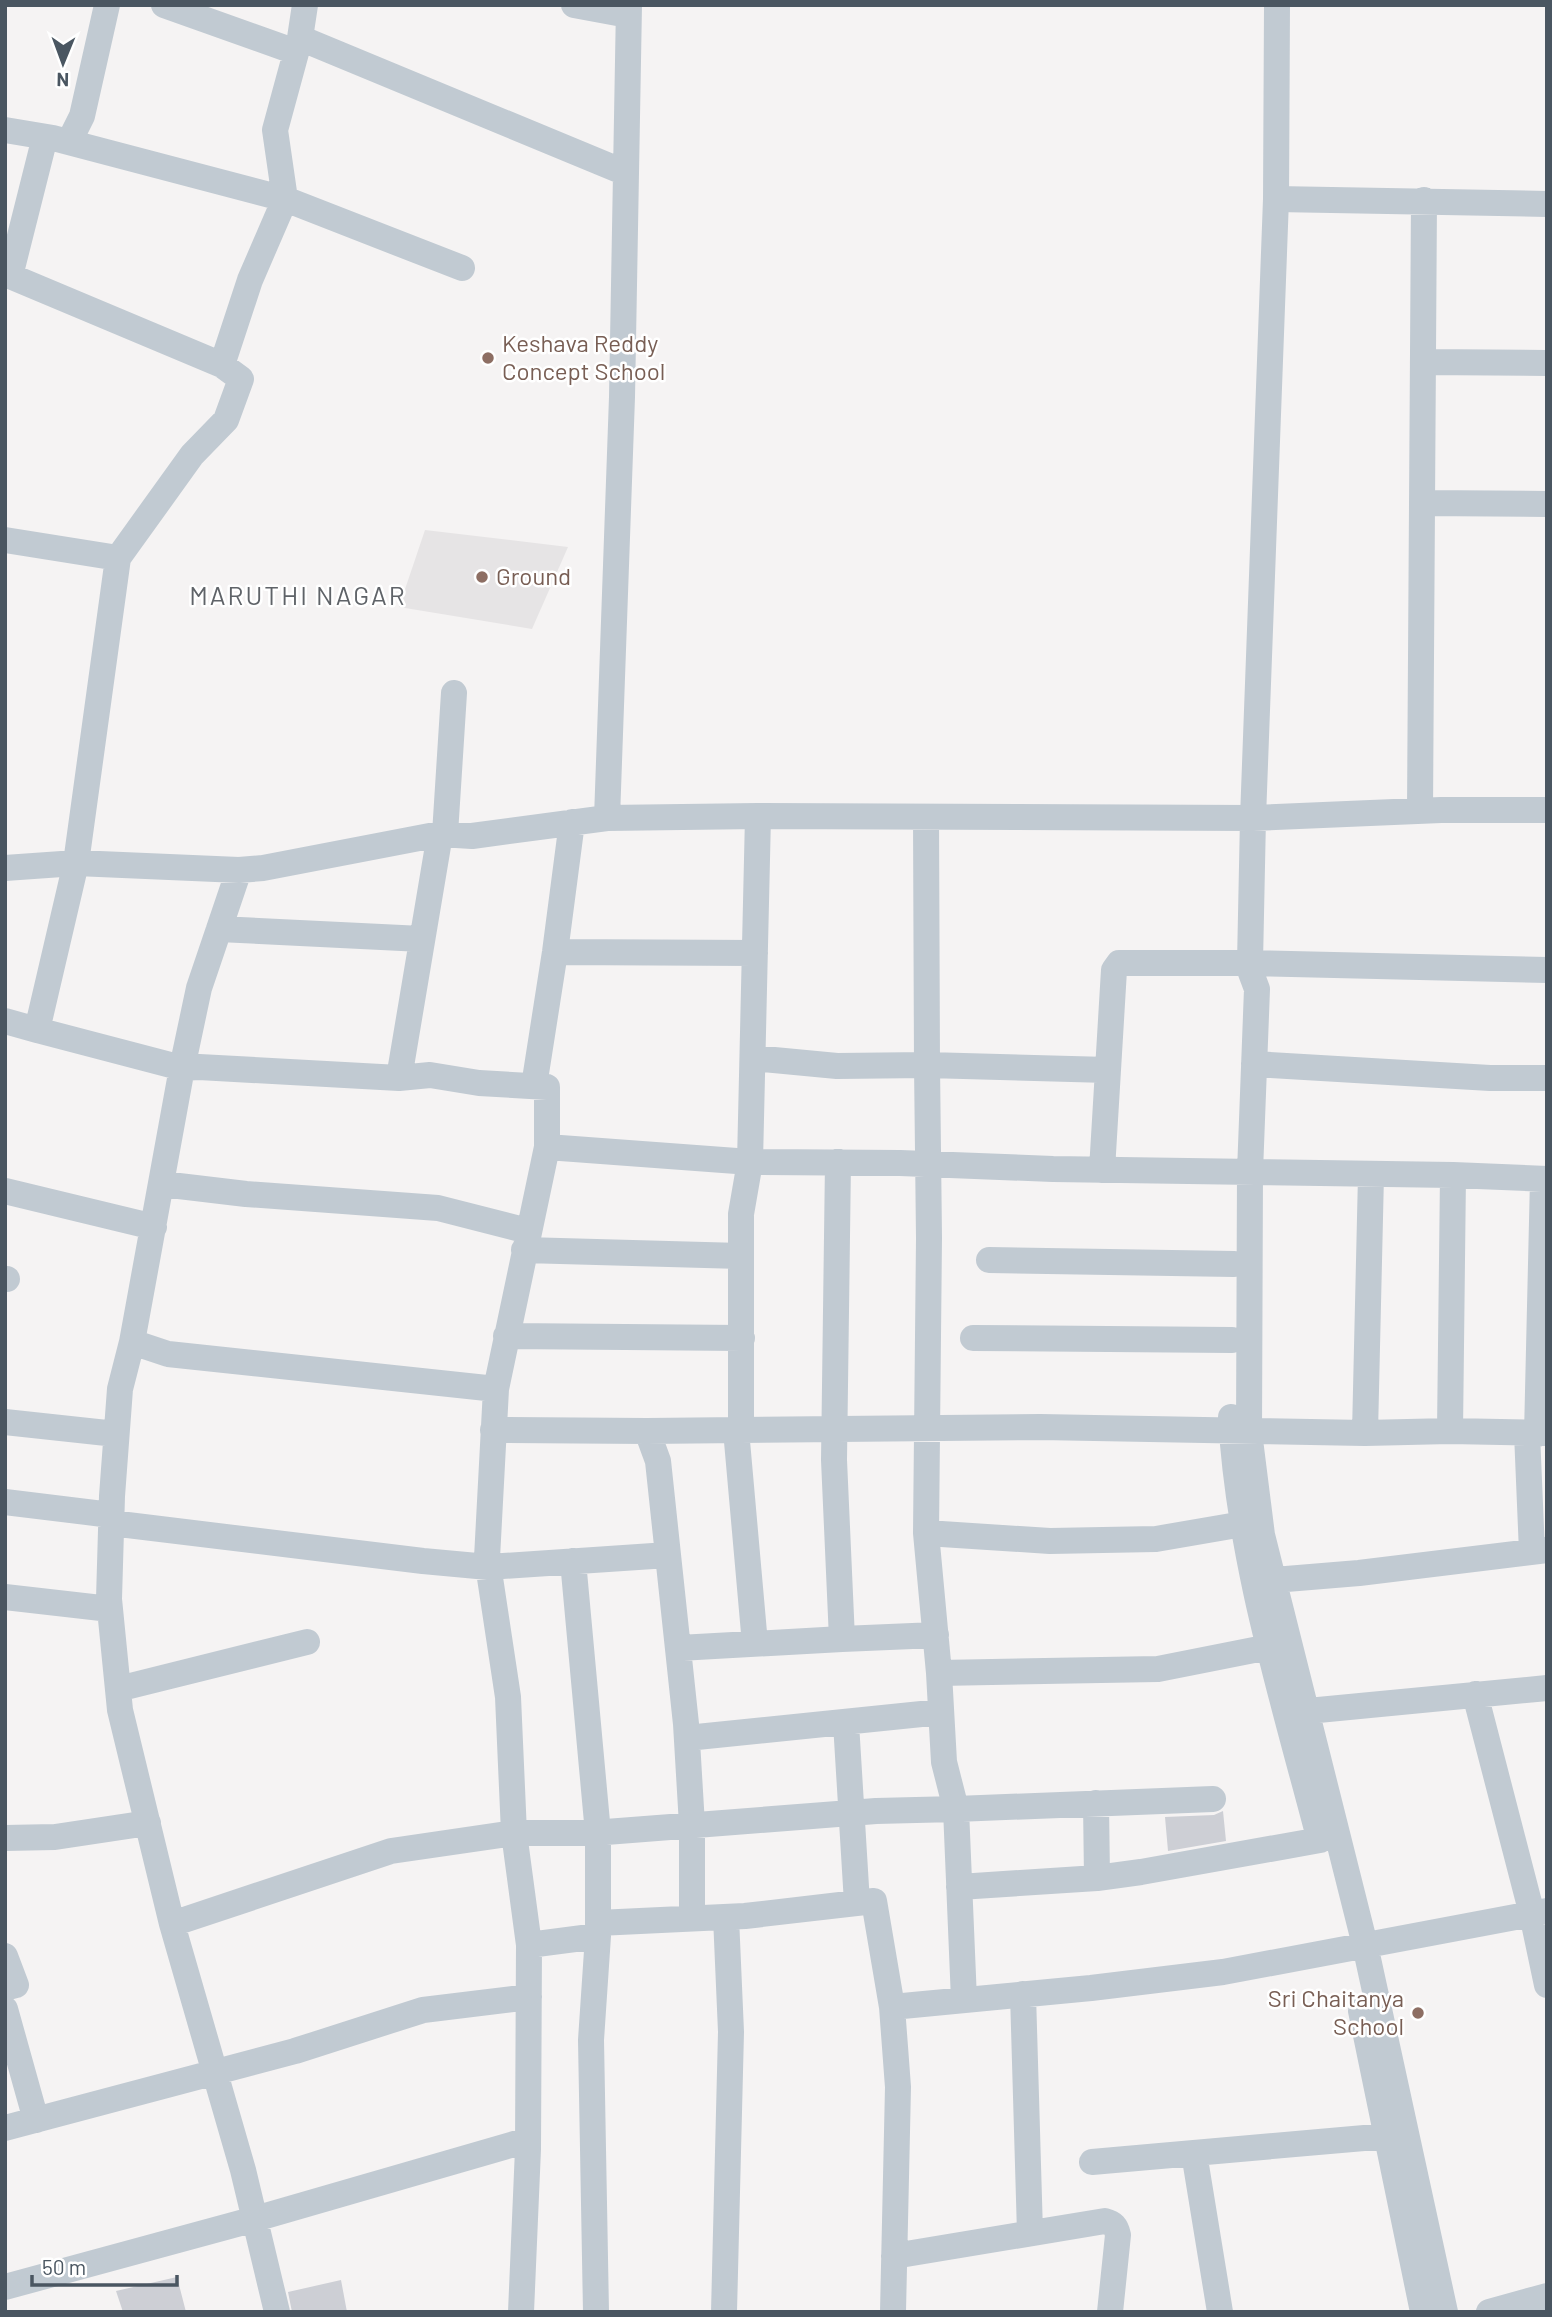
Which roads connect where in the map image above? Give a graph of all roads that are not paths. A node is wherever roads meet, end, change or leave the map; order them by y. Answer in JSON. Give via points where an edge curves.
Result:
{"nodes":[{"id":1,"x":107,"y":5,"type":"edge"},
{"id":2,"x":164,"y":5,"type":"edge"},
{"id":3,"x":305,"y":5,"type":"edge"},
{"id":4,"x":574,"y":5,"type":"edge"},
{"id":5,"x":1277,"y":5,"type":"edge"},
{"id":6,"x":629,"y":10,"type":"edge"},
{"id":7,"x":298,"y":45,"type":"junction"},
{"id":8,"x":5,"y":130,"type":"edge"},
{"id":9,"x":57,"y":139,"type":"junction"},
{"id":10,"x":626,"y":173,"type":"junction"},
{"id":11,"x":285,"y":199,"type":"junction"},
{"id":12,"x":1276,"y":199,"type":"junction"},
{"id":13,"x":1424,"y":200,"type":"junction"},
{"id":14,"x":1547,"y":204,"type":"edge"},
{"id":15,"x":462,"y":268,"type":"dead end"},
{"id":16,"x":8,"y":275,"type":"edge"},
{"id":17,"x":1423,"y":362,"type":"junction"},
{"id":18,"x":1547,"y":363,"type":"edge"},
{"id":19,"x":222,"y":365,"type":"junction"},
{"id":20,"x":1422,"y":503,"type":"junction"},
{"id":21,"x":1547,"y":504,"type":"edge"},
{"id":22,"x":6,"y":545,"type":"edge"},
{"id":23,"x":118,"y":558,"type":"junction"},
{"id":24,"x":454,"y":693,"type":"dead end"},
{"id":25,"x":1547,"y":810,"type":"edge"},
{"id":26,"x":1420,"y":811,"type":"junction"},
{"id":27,"x":758,"y":816,"type":"junction"},
{"id":28,"x":926,"y":817,"type":"junction"},
{"id":29,"x":607,"y":818,"type":"junction"},
{"id":30,"x":1253,"y":818,"type":"junction"},
{"id":31,"x":572,"y":822,"type":"junction"},
{"id":32,"x":443,"y":834,"type":"junction"},
{"id":33,"x":76,"y":863,"type":"junction"},
{"id":34,"x":5,"y":868,"type":"edge"},
{"id":35,"x":239,"y":870,"type":"junction"},
{"id":36,"x":219,"y":929,"type":"junction"},
{"id":37,"x":422,"y":939,"type":"junction"},
{"id":38,"x":555,"y":952,"type":"junction"},
{"id":39,"x":755,"y":953,"type":"junction"},
{"id":40,"x":1250,"y":968,"type":"junction"},
{"id":41,"x":1547,"y":970,"type":"edge"},
{"id":42,"x":5,"y":1021,"type":"edge"},
{"id":43,"x":37,"y":1030,"type":"junction"},
{"id":44,"x":752,"y":1058,"type":"junction"},
{"id":45,"x":927,"y":1065,"type":"junction"},
{"id":46,"x":1254,"y":1065,"type":"junction"},
{"id":47,"x":182,"y":1068,"type":"junction"},
{"id":48,"x":1108,"y":1070,"type":"junction"},
{"id":49,"x":399,"y":1078,"type":"junction"},
{"id":50,"x":1547,"y":1078,"type":"edge"},
{"id":51,"x":534,"y":1086,"type":"junction"},
{"id":52,"x":547,"y":1147,"type":"junction"},
{"id":53,"x":750,"y":1162,"type":"junction"},
{"id":54,"x":838,"y":1163,"type":"junction"},
{"id":55,"x":928,"y":1164,"type":"junction"},
{"id":56,"x":1102,"y":1170,"type":"junction"},
{"id":57,"x":1243,"y":1172,"type":"junction"},
{"id":58,"x":1371,"y":1175,"type":"junction"},
{"id":59,"x":1453,"y":1175,"type":"junction"},
{"id":60,"x":1545,"y":1179,"type":"edge"},
{"id":61,"x":162,"y":1184,"type":"junction"},
{"id":62,"x":5,"y":1191,"type":"edge"},
{"id":63,"x":154,"y":1227,"type":"junction"},
{"id":64,"x":526,"y":1240,"type":"junction"},
{"id":65,"x":741,"y":1256,"type":"junction"},
{"id":66,"x":989,"y":1260,"type":"dead end"},
{"id":67,"x":1234,"y":1264,"type":"junction"},
{"id":68,"x":506,"y":1336,"type":"junction"},
{"id":69,"x":742,"y":1338,"type":"junction"},
{"id":70,"x":973,"y":1338,"type":"dead end"},
{"id":71,"x":1232,"y":1340,"type":"junction"},
{"id":72,"x":132,"y":1342,"type":"junction"},
{"id":73,"x":496,"y":1389,"type":"junction"},
{"id":74,"x":5,"y":1422,"type":"edge"},
{"id":75,"x":834,"y":1429,"type":"junction"},
{"id":76,"x":927,"y":1429,"type":"junction"},
{"id":77,"x":493,"y":1430,"type":"junction"},
{"id":78,"x":739,"y":1430,"type":"junction"},
{"id":79,"x":647,"y":1431,"type":"junction"},
{"id":80,"x":1240,"y":1431,"type":"junction"},
{"id":81,"x":1450,"y":1431,"type":"junction"},
{"id":82,"x":1365,"y":1433,"type":"junction"},
{"id":83,"x":1537,"y":1433,"type":"edge"},
{"id":84,"x":117,"y":1434,"type":"junction"},
{"id":85,"x":5,"y":1502,"type":"edge"},
{"id":86,"x":111,"y":1519,"type":"junction"},
{"id":87,"x":1242,"y":1524,"type":"junction"},
{"id":88,"x":926,"y":1533,"type":"junction"},
{"id":89,"x":1539,"y":1551,"type":"edge"},
{"id":90,"x":667,"y":1555,"type":"junction"},
{"id":91,"x":573,"y":1561,"type":"junction"},
{"id":92,"x":488,"y":1567,"type":"junction"},
{"id":93,"x":1274,"y":1580,"type":"junction"},
{"id":94,"x":5,"y":1597,"type":"edge"},
{"id":95,"x":110,"y":1609,"type":"junction"},
{"id":96,"x":936,"y":1636,"type":"junction"},
{"id":97,"x":842,"y":1639,"type":"junction"},
{"id":98,"x":307,"y":1642,"type":"dead end"},
{"id":99,"x":755,"y":1644,"type":"junction"},
{"id":100,"x":1269,"y":1647,"type":"junction"},
{"id":101,"x":679,"y":1648,"type":"junction"},
{"id":102,"x":939,"y":1673,"type":"junction"},
{"id":103,"x":1547,"y":1688,"type":"edge"},
{"id":104,"x":118,"y":1689,"type":"junction"},
{"id":105,"x":1475,"y":1694,"type":"junction"},
{"id":106,"x":941,"y":1712,"type":"junction"},
{"id":107,"x":1296,"y":1713,"type":"junction"},
{"id":108,"x":846,"y":1723,"type":"junction"},
{"id":109,"x":687,"y":1738,"type":"junction"},
{"id":110,"x":1213,"y":1798,"type":"dead end"},
{"id":111,"x":1096,"y":1803,"type":"junction"},
{"id":112,"x":956,"y":1809,"type":"junction"},
{"id":113,"x":850,"y":1812,"type":"junction"},
{"id":114,"x":148,"y":1823,"type":"junction"},
{"id":115,"x":692,"y":1825,"type":"junction"},
{"id":116,"x":514,"y":1833,"type":"junction"},
{"id":117,"x":598,"y":1833,"type":"junction"},
{"id":118,"x":5,"y":1838,"type":"edge"},
{"id":119,"x":1320,"y":1840,"type":"junction"},
{"id":120,"x":1097,"y":1878,"type":"junction"},
{"id":121,"x":959,"y":1887,"type":"junction"},
{"id":122,"x":857,"y":1903,"type":"junction"},
{"id":123,"x":1539,"y":1913,"type":"edge"},
{"id":124,"x":726,"y":1917,"type":"junction"},
{"id":125,"x":692,"y":1918,"type":"junction"},
{"id":126,"x":172,"y":1924,"type":"junction"},
{"id":127,"x":598,"y":1929,"type":"junction"},
{"id":128,"x":529,"y":1945,"type":"junction"},
{"id":129,"x":1356,"y":1947,"type":"junction"},
{"id":130,"x":5,"y":1956,"type":"edge"},
{"id":131,"x":1547,"y":1985,"type":"edge"},
{"id":132,"x":5,"y":1988,"type":"edge"},
{"id":133,"x":1023,"y":1994,"type":"junction"},
{"id":134,"x":529,"y":1997,"type":"junction"},
{"id":135,"x":964,"y":2000,"type":"junction"},
{"id":136,"x":892,"y":2007,"type":"junction"},
{"id":137,"x":5,"y":2009,"type":"edge"},
{"id":138,"x":216,"y":2073,"type":"junction"},
{"id":139,"x":36,"y":2120,"type":"junction"},
{"id":140,"x":5,"y":2128,"type":"edge"},
{"id":141,"x":1387,"y":2136,"type":"junction"},
{"id":142,"x":528,"y":2140,"type":"junction"},
{"id":143,"x":1194,"y":2153,"type":"junction"},
{"id":144,"x":1092,"y":2162,"type":"dead end"},
{"id":145,"x":255,"y":2219,"type":"junction"},
{"id":146,"x":1030,"y":2233,"type":"junction"},
{"id":147,"x":894,"y":2256,"type":"junction"},
{"id":148,"x":5,"y":2287,"type":"edge"},
{"id":149,"x":1547,"y":2296,"type":"edge"},
{"id":150,"x":277,"y":2312,"type":"edge"},
{"id":151,"x":521,"y":2312,"type":"edge"},
{"id":152,"x":596,"y":2312,"type":"edge"},
{"id":153,"x":724,"y":2312,"type":"edge"},
{"id":154,"x":893,"y":2312,"type":"edge"},
{"id":155,"x":1110,"y":2312,"type":"edge"},
{"id":156,"x":1220,"y":2312,"type":"edge"},
{"id":157,"x":1423,"y":2312,"type":"edge"},
{"id":158,"x":1445,"y":2312,"type":"edge"},
{"id":159,"x":1489,"y":2312,"type":"edge"}],
"edges":[{"from":1,"to":9,"type":"street","via":[[82,116]]},
{"from":2,"to":7,"type":"street"},
{"from":3,"to":7,"type":"street"},
{"from":4,"to":6,"type":"street"},
{"from":5,"to":12,"type":"street"},
{"from":6,"to":10,"type":"street"},
{"from":7,"to":10,"type":"street"},
{"from":7,"to":11,"type":"street","via":[[275,130]]},
{"from":8,"to":9,"type":"street"},
{"from":9,"to":11,"type":"street"},
{"from":9,"to":16,"type":"street"},
{"from":10,"to":29,"type":"street"},
{"from":11,"to":15,"type":"street"},
{"from":11,"to":19,"type":"street","via":[[250,280]]},
{"from":12,"to":13,"type":"street"},
{"from":12,"to":30,"type":"street"},
{"from":13,"to":14,"type":"street"},
{"from":13,"to":17,"type":"street"},
{"from":16,"to":19,"type":"street"},
{"from":17,"to":18,"type":"street"},
{"from":17,"to":20,"type":"street"},
{"from":19,"to":23,"type":"street","via":[[241,379],[226,420],[192,455]]},
{"from":20,"to":21,"type":"street"},
{"from":20,"to":26,"type":"street"},
{"from":22,"to":23,"type":"street"},
{"from":23,"to":33,"type":"street"},
{"from":24,"to":32,"type":"street"},
{"from":25,"to":26,"type":"street"},
{"from":26,"to":30,"type":"street"},
{"from":27,"to":28,"type":"street"},
{"from":27,"to":29,"type":"street"},
{"from":27,"to":39,"type":"street"},
{"from":28,"to":30,"type":"street"},
{"from":28,"to":45,"type":"street"},
{"from":29,"to":31,"type":"street"},
{"from":30,"to":40,"type":"street"},
{"from":31,"to":32,"type":"street","via":[[472,836]]},
{"from":31,"to":38,"type":"street"},
{"from":32,"to":35,"type":"street"},
{"from":32,"to":37,"type":"street"},
{"from":33,"to":34,"type":"street"},
{"from":33,"to":35,"type":"street"},
{"from":33,"to":43,"type":"street"},
{"from":35,"to":36,"type":"street"},
{"from":36,"to":37,"type":"street"},
{"from":36,"to":47,"type":"street","via":[[199,988]]},
{"from":37,"to":49,"type":"street"},
{"from":38,"to":39,"type":"street"},
{"from":38,"to":51,"type":"street"},
{"from":39,"to":44,"type":"street"},
{"from":40,"to":41,"type":"street"},
{"from":40,"to":46,"type":"street","via":[[1257,989]]},
{"from":40,"to":48,"type":"street","via":[[1119,963],[1114,970]]},
{"from":40,"to":57,"type":"street","via":[[1242,990]]},
{"from":42,"to":43,"type":"street"},
{"from":43,"to":47,"type":"street"},
{"from":44,"to":45,"type":"street","via":[[837,1066]]},
{"from":44,"to":53,"type":"street"},
{"from":45,"to":48,"type":"street"},
{"from":45,"to":55,"type":"street"},
{"from":46,"to":50,"type":"street"},
{"from":46,"to":57,"type":"street"},
{"from":47,"to":49,"type":"street"},
{"from":47,"to":61,"type":"street"},
{"from":48,"to":56,"type":"street"},
{"from":49,"to":51,"type":"street","via":[[430,1075]]},
{"from":51,"to":52,"type":"street","via":[[547,1087]]},
{"from":52,"to":53,"type":"street"},
{"from":52,"to":64,"type":"street"},
{"from":53,"to":54,"type":"street"},
{"from":53,"to":65,"type":"street","via":[[741,1214]]},
{"from":54,"to":55,"type":"street"},
{"from":54,"to":75,"type":"street"},
{"from":55,"to":56,"type":"street"},
{"from":55,"to":76,"type":"street"},
{"from":56,"to":57,"type":"street"},
{"from":57,"to":58,"type":"street"},
{"from":57,"to":67,"type":"street"},
{"from":57,"to":80,"type":"street"},
{"from":58,"to":59,"type":"street"},
{"from":58,"to":82,"type":"street"},
{"from":59,"to":60,"type":"street"},
{"from":59,"to":81,"type":"street"},
{"from":60,"to":83,"type":"street"},
{"from":61,"to":63,"type":"street"},
{"from":61,"to":64,"type":"street","via":[[438,1208]]},
{"from":62,"to":63,"type":"street"},
{"from":63,"to":72,"type":"street"},
{"from":64,"to":65,"type":"street"},
{"from":64,"to":68,"type":"street"},
{"from":65,"to":69,"type":"street"},
{"from":66,"to":67,"type":"street"},
{"from":67,"to":71,"type":"street"},
{"from":68,"to":69,"type":"street"},
{"from":68,"to":73,"type":"street"},
{"from":69,"to":78,"type":"street"},
{"from":70,"to":71,"type":"street"},
{"from":71,"to":80,"type":"street"},
{"from":72,"to":73,"type":"street","via":[[167,1354]]},
{"from":72,"to":84,"type":"street","via":[[120,1389]]},
{"from":73,"to":77,"type":"street"},
{"from":74,"to":84,"type":"street"},
{"from":75,"to":76,"type":"street"},
{"from":75,"to":78,"type":"street"},
{"from":75,"to":97,"type":"street"},
{"from":76,"to":80,"type":"street"},
{"from":76,"to":88,"type":"street"},
{"from":77,"to":79,"type":"street"},
{"from":77,"to":92,"type":"street"},
{"from":78,"to":79,"type":"street"},
{"from":78,"to":99,"type":"street"},
{"from":79,"to":90,"type":"street","via":[[658,1461]]},
{"from":80,"to":82,"type":"street"},
{"from":80,"to":87,"type":"street","via":[[1238,1502]]},
{"from":80,"to":93,"type":"street"},
{"from":81,"to":82,"type":"street"},
{"from":81,"to":83,"type":"street"},
{"from":83,"to":89,"type":"street"},
{"from":84,"to":86,"type":"street"},
{"from":85,"to":86,"type":"street"},
{"from":86,"to":92,"type":"street"},
{"from":86,"to":95,"type":"street"},
{"from":87,"to":88,"type":"street","via":[[1156,1539],[1050,1541]]},
{"from":87,"to":100,"type":"street"},
{"from":88,"to":96,"type":"street"},
{"from":89,"to":93,"type":"street"},
{"from":90,"to":91,"type":"street"},
{"from":90,"to":101,"type":"street"},
{"from":91,"to":92,"type":"street"},
{"from":91,"to":117,"type":"street"},
{"from":92,"to":116,"type":"street","via":[[508,1697]]},
{"from":93,"to":107,"type":"street"},
{"from":94,"to":95,"type":"street"},
{"from":95,"to":104,"type":"street"},
{"from":96,"to":97,"type":"street"},
{"from":96,"to":102,"type":"street"},
{"from":97,"to":99,"type":"street"},
{"from":98,"to":104,"type":"street"},
{"from":99,"to":101,"type":"street"},
{"from":100,"to":102,"type":"street","via":[[1158,1669]]},
{"from":100,"to":107,"type":"street"},
{"from":101,"to":109,"type":"street"},
{"from":102,"to":106,"type":"street"},
{"from":103,"to":105,"type":"street"},
{"from":104,"to":114,"type":"street"},
{"from":105,"to":107,"type":"street"},
{"from":105,"to":123,"type":"street"},
{"from":106,"to":108,"type":"street"},
{"from":106,"to":112,"type":"street","via":[[944,1762]]},
{"from":107,"to":119,"type":"street"},
{"from":107,"to":129,"type":"street"},
{"from":108,"to":109,"type":"street"},
{"from":108,"to":113,"type":"street"},
{"from":109,"to":115,"type":"street"},
{"from":110,"to":111,"type":"street"},
{"from":111,"to":112,"type":"street"},
{"from":111,"to":120,"type":"street"},
{"from":112,"to":113,"type":"street"},
{"from":112,"to":121,"type":"street"},
{"from":113,"to":115,"type":"street"},
{"from":113,"to":122,"type":"street"},
{"from":114,"to":118,"type":"street","via":[[55,1837]]},
{"from":114,"to":126,"type":"street"},
{"from":115,"to":117,"type":"street"},
{"from":115,"to":125,"type":"street"},
{"from":116,"to":117,"type":"street"},
{"from":116,"to":126,"type":"street","via":[[391,1851]]},
{"from":116,"to":128,"type":"street"},
{"from":117,"to":127,"type":"street"},
{"from":119,"to":120,"type":"street"},
{"from":119,"to":129,"type":"street"},
{"from":120,"to":121,"type":"street"},
{"from":121,"to":135,"type":"street"},
{"from":122,"to":124,"type":"street"},
{"from":122,"to":136,"type":"street","via":[[874,1901]]},
{"from":123,"to":129,"type":"street"},
{"from":123,"to":131,"type":"street"},
{"from":124,"to":125,"type":"street"},
{"from":124,"to":153,"type":"street","via":[[732,2032]]},
{"from":125,"to":127,"type":"street"},
{"from":126,"to":138,"type":"street"},
{"from":127,"to":128,"type":"street"},
{"from":127,"to":152,"type":"street","via":[[592,2040]]},
{"from":128,"to":134,"type":"street"},
{"from":129,"to":133,"type":"street","via":[[1223,1972]]},
{"from":129,"to":141,"type":"street"},
{"from":129,"to":158,"type":"street"},
{"from":130,"to":132,"type":"street","via":[[16,1985]]},
{"from":133,"to":135,"type":"street"},
{"from":133,"to":146,"type":"street"},
{"from":134,"to":138,"type":"street","via":[[423,2010]]},
{"from":134,"to":142,"type":"street"},
{"from":135,"to":136,"type":"street"},
{"from":136,"to":147,"type":"street","via":[[898,2087]]},
{"from":137,"to":139,"type":"street"},
{"from":138,"to":139,"type":"street"},
{"from":138,"to":145,"type":"street"},
{"from":139,"to":140,"type":"street"},
{"from":141,"to":143,"type":"street"},
{"from":141,"to":157,"type":"street"},
{"from":142,"to":145,"type":"street"},
{"from":142,"to":151,"type":"street"},
{"from":143,"to":144,"type":"street"},
{"from":143,"to":156,"type":"street"},
{"from":145,"to":148,"type":"street"},
{"from":145,"to":150,"type":"street"},
{"from":146,"to":147,"type":"street"},
{"from":146,"to":155,"type":"street","via":[[1105,2221],[1113,2225],[1118,2235]]},
{"from":147,"to":154,"type":"street"},
{"from":149,"to":159,"type":"street"}]}
